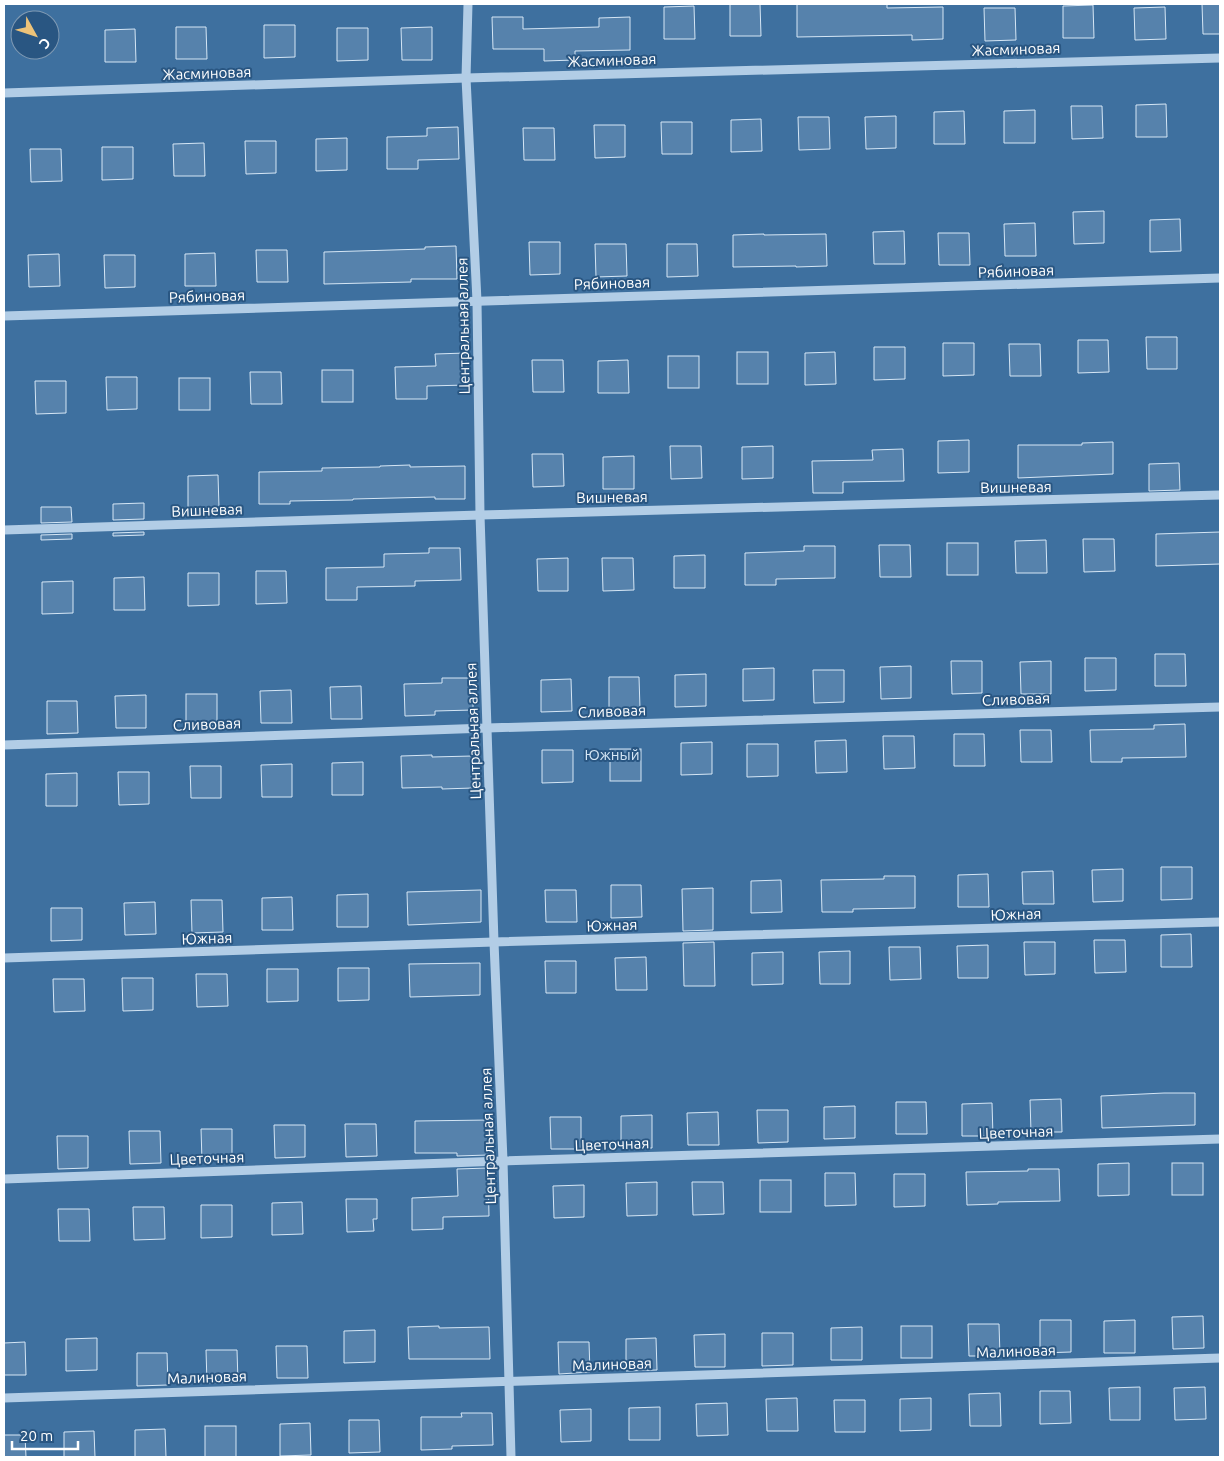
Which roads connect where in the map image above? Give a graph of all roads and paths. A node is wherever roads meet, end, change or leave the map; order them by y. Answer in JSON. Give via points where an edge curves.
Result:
{"nodes":[{"id":1,"x":468,"y":4,"type":"edge"},
{"id":2,"x":1220,"y":58,"type":"edge"},
{"id":3,"x":466,"y":78,"type":"junction"},
{"id":4,"x":4,"y":93,"type":"edge"},
{"id":5,"x":1220,"y":278,"type":"edge"},
{"id":6,"x":477,"y":301,"type":"junction"},
{"id":7,"x":4,"y":316,"type":"edge"},
{"id":8,"x":1220,"y":495,"type":"edge"},
{"id":9,"x":480,"y":515,"type":"junction"},
{"id":10,"x":4,"y":530,"type":"edge"},
{"id":11,"x":1220,"y":707,"type":"edge"},
{"id":12,"x":487,"y":728,"type":"junction"},
{"id":13,"x":4,"y":745,"type":"edge"},
{"id":14,"x":1220,"y":922,"type":"edge"},
{"id":15,"x":494,"y":942,"type":"junction"},
{"id":16,"x":4,"y":958,"type":"edge"},
{"id":17,"x":1220,"y":1139,"type":"edge"},
{"id":18,"x":503,"y":1161,"type":"junction"},
{"id":19,"x":4,"y":1179,"type":"edge"},
{"id":20,"x":1220,"y":1358,"type":"edge"},
{"id":21,"x":508,"y":1381,"type":"junction"},
{"id":22,"x":4,"y":1398,"type":"edge"},
{"id":23,"x":511,"y":1457,"type":"edge"}],
"edges":[{"from":1,"to":3,"type":"street","name":"Центральная аллея"},
{"from":2,"to":3,"type":"street","name":"Жасминовая"},
{"from":3,"to":4,"type":"street","name":"Жасминовая"},
{"from":3,"to":6,"type":"street","name":"Центральная аллея"},
{"from":5,"to":6,"type":"street","name":"Рябиновая"},
{"from":6,"to":7,"type":"street","name":"Рябиновая"},
{"from":6,"to":9,"type":"street","name":"Центральная аллея"},
{"from":8,"to":9,"type":"street","name":"Вишневая"},
{"from":9,"to":10,"type":"street","name":"Вишневая"},
{"from":9,"to":12,"type":"street","name":"Центральная аллея"},
{"from":11,"to":12,"type":"street","name":"Сливовая"},
{"from":12,"to":13,"type":"street","name":"Сливовая"},
{"from":12,"to":15,"type":"street","name":"Центральная аллея"},
{"from":14,"to":15,"type":"street","name":"Южная"},
{"from":15,"to":16,"type":"street","name":"Южная"},
{"from":15,"to":18,"type":"street","name":"Центральная аллея"},
{"from":17,"to":18,"type":"street","name":"Цветочная"},
{"from":18,"to":19,"type":"street","name":"Цветочная"},
{"from":18,"to":21,"type":"street","name":"Центральная аллея"},
{"from":20,"to":21,"type":"street","name":"Малиновая"},
{"from":21,"to":22,"type":"street","name":"Малиновая"},
{"from":21,"to":23,"type":"street","name":"Центральная аллея"}]}
